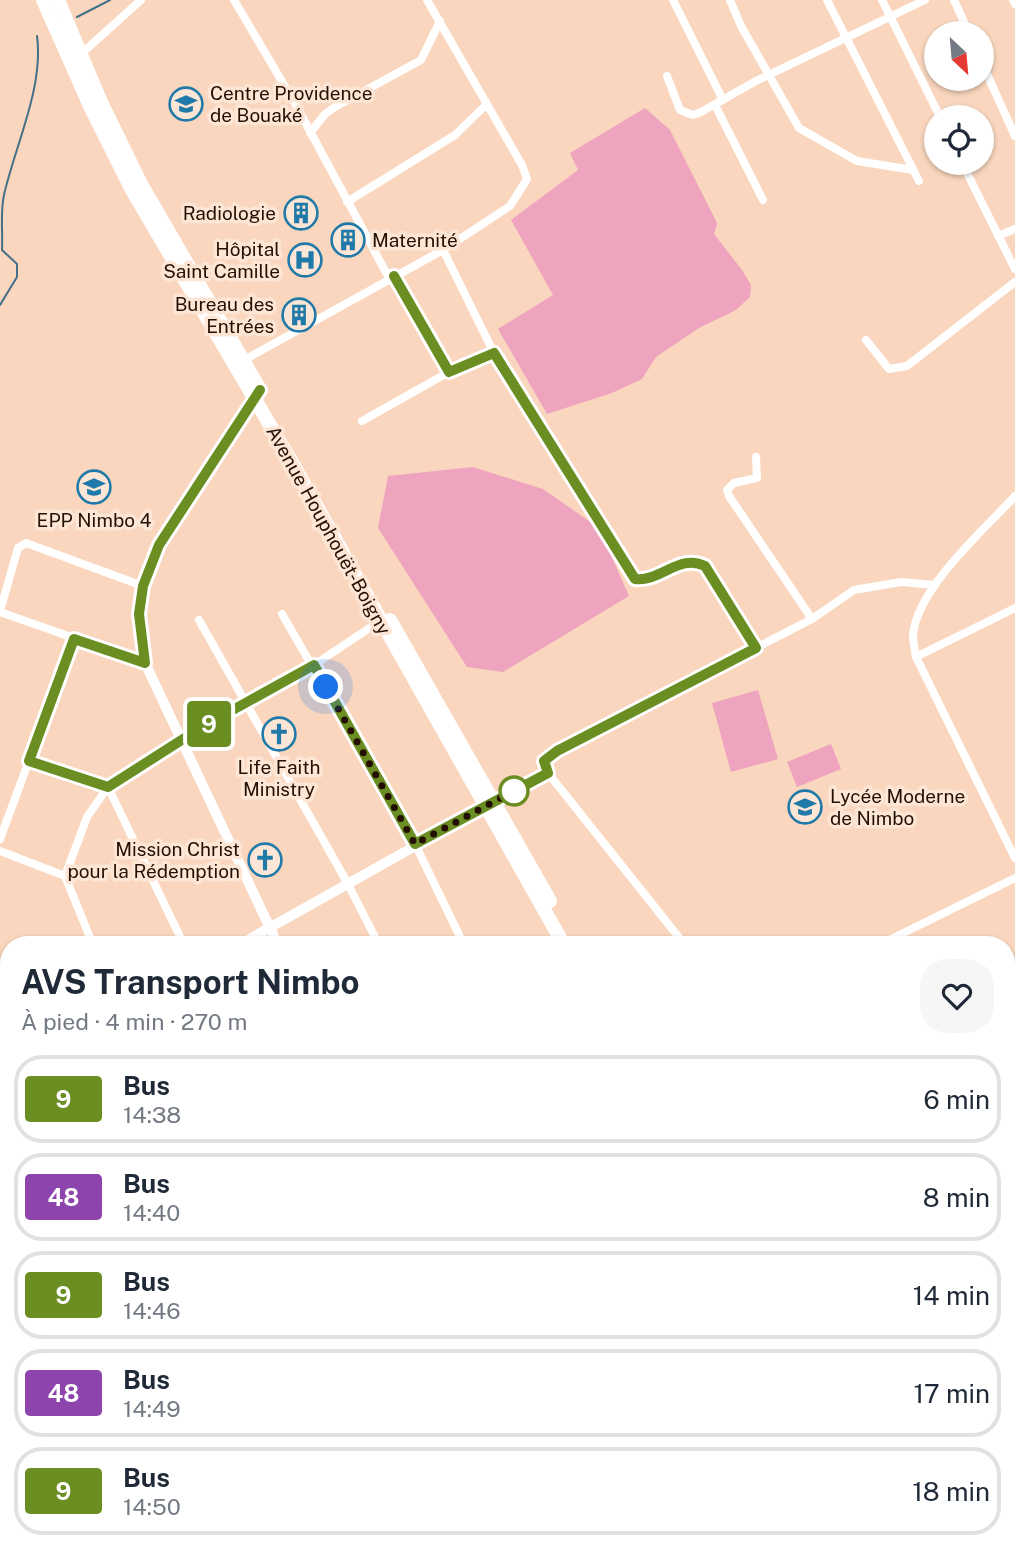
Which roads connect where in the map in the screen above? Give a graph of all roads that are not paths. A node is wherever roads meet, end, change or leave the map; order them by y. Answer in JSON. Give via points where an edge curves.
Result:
{"nodes":[{"id":1,"x":43,"y":0,"type":"edge"},
{"id":2,"x":58,"y":0,"type":"edge"},
{"id":3,"x":141,"y":0,"type":"edge"},
{"id":4,"x":234,"y":0,"type":"edge"},
{"id":5,"x":427,"y":0,"type":"edge"},
{"id":6,"x":674,"y":0,"type":"edge"},
{"id":7,"x":730,"y":0,"type":"edge"},
{"id":8,"x":827,"y":0,"type":"edge"},
{"id":9,"x":882,"y":0,"type":"edge"},
{"id":10,"x":925,"y":0,"type":"edge"},
{"id":11,"x":954,"y":0,"type":"edge"},
{"id":12,"x":890,"y":16,"type":"junction"},
{"id":13,"x":440,"y":21,"type":"junction"},
{"id":14,"x":964,"y":21,"type":"edge"},
{"id":15,"x":845,"y":38,"type":"junction"},
{"id":16,"x":80,"y":54,"type":"junction"},
{"id":17,"x":667,"y":76,"type":"dead end"},
{"id":18,"x":769,"y":76,"type":"junction"},
{"id":19,"x":994,"y":90,"type":"edge"},
{"id":20,"x":723,"y":100,"type":"junction"},
{"id":21,"x":486,"y":105,"type":"junction"},
{"id":22,"x":715,"y":105,"type":"junction"},
{"id":23,"x":934,"y":105,"type":"edge"},
{"id":24,"x":310,"y":133,"type":"junction"},
{"id":25,"x":1015,"y":136,"type":"edge"},
{"id":26,"x":914,"y":170,"type":"junction"},
{"id":27,"x":968,"y":175,"type":"edge"},
{"id":28,"x":919,"y":181,"type":"dead end"},
{"id":29,"x":763,"y":200,"type":"dead end"},
{"id":30,"x":347,"y":202,"type":"junction"},
{"id":31,"x":1015,"y":229,"type":"edge"},
{"id":32,"x":998,"y":236,"type":"junction"},
{"id":33,"x":443,"y":250,"type":"junction"},
{"id":34,"x":1015,"y":269,"type":"edge"},
{"id":35,"x":391,"y":277,"type":"junction"},
{"id":36,"x":1015,"y":282,"type":"edge"},
{"id":37,"x":866,"y":340,"type":"dead end"},
{"id":38,"x":494,"y":353,"type":"junction"},
{"id":39,"x":244,"y":360,"type":"junction"},
{"id":40,"x":449,"y":372,"type":"junction"},
{"id":41,"x":257,"y":393,"type":"junction"},
{"id":42,"x":362,"y":421,"type":"dead end"},
{"id":43,"x":756,"y":457,"type":"dead end"},
{"id":44,"x":1015,"y":496,"type":"edge"},
{"id":45,"x":935,"y":585,"type":"junction"},
{"id":46,"x":143,"y":586,"type":"junction"},
{"id":47,"x":1015,"y":608,"type":"edge"},
{"id":48,"x":0,"y":611,"type":"edge"},
{"id":49,"x":282,"y":614,"type":"dead end"},
{"id":50,"x":812,"y":619,"type":"junction"},
{"id":51,"x":199,"y":620,"type":"dead end"},
{"id":52,"x":380,"y":621,"type":"junction"},
{"id":53,"x":74,"y":639,"type":"junction"},
{"id":54,"x":756,"y":648,"type":"junction"},
{"id":55,"x":916,"y":657,"type":"junction"},
{"id":56,"x":145,"y":663,"type":"junction"},
{"id":57,"x":314,"y":665,"type":"junction"},
{"id":58,"x":245,"y":702,"type":"junction"},
{"id":59,"x":181,"y":740,"type":"junction"},
{"id":60,"x":29,"y":761,"type":"junction"},
{"id":61,"x":548,"y":773,"type":"junction"},
{"id":62,"x":108,"y":787,"type":"junction"},
{"id":63,"x":490,"y":804,"type":"junction"},
{"id":64,"x":0,"y":839,"type":"edge"},
{"id":65,"x":415,"y":844,"type":"junction"},
{"id":66,"x":0,"y":850,"type":"edge"},
{"id":67,"x":1015,"y":858,"type":"edge"},
{"id":68,"x":65,"y":876,"type":"junction"},
{"id":69,"x":1015,"y":878,"type":"edge"},
{"id":70,"x":348,"y":884,"type":"junction"},
{"id":71,"x":270,"y":929,"type":"junction"},
{"id":72,"x":89,"y":936,"type":"edge"},
{"id":73,"x":180,"y":936,"type":"edge"},
{"id":74,"x":256,"y":936,"type":"edge"},
{"id":75,"x":274,"y":936,"type":"edge"},
{"id":76,"x":374,"y":936,"type":"edge"},
{"id":77,"x":460,"y":936,"type":"edge"},
{"id":78,"x":559,"y":936,"type":"edge"},
{"id":79,"x":569,"y":936,"type":"edge"},
{"id":80,"x":678,"y":936,"type":"edge"},
{"id":81,"x":897,"y":936,"type":"edge"}],
"edges":[{"from":1,"to":41,"type":"highway","name":"Avenue Houphouët-Boigny","via":[[132,190]]},
{"from":2,"to":16,"type":"highway","name":"Avenue Houphouët-Boigny"},
{"from":3,"to":16,"type":"street"},
{"from":4,"to":24,"type":"street"},
{"from":5,"to":13,"type":"street"},
{"from":6,"to":20,"type":"street"},
{"from":7,"to":18,"type":"street"},
{"from":8,"to":15,"type":"street"},
{"from":9,"to":12,"type":"street"},
{"from":10,"to":12,"type":"street"},
{"from":11,"to":14,"type":"street"},
{"from":12,"to":15,"type":"street"},
{"from":12,"to":23,"type":"street"},
{"from":13,"to":21,"type":"street"},
{"from":13,"to":24,"type":"street","via":[[421,60],[335,107]]},
{"from":15,"to":18,"type":"street"},
{"from":15,"to":26,"type":"street"},
{"from":16,"to":39,"type":"highway","name":"Avenue Houphouët-Boigny","via":[[141,184]]},
{"from":17,"to":22,"type":"street","via":[[678,106],[686,114]]},
{"from":18,"to":20,"type":"street"},
{"from":18,"to":26,"type":"street","via":[[793,120],[805,132],[857,161]]},
{"from":19,"to":25,"type":"street"},
{"from":20,"to":22,"type":"street"},
{"from":21,"to":30,"type":"street","via":[[455,135]]},
{"from":21,"to":33,"type":"street","via":[[527,179],[510,206]]},
{"from":22,"to":29,"type":"street"},
{"from":24,"to":30,"type":"street"},
{"from":26,"to":28,"type":"street"},
{"from":27,"to":32,"type":"street"},
{"from":30,"to":35,"type":"street"},
{"from":31,"to":32,"type":"street"},
{"from":32,"to":34,"type":"street"},
{"from":33,"to":35,"type":"street"},
{"from":33,"to":38,"type":"street"},
{"from":35,"to":39,"type":"street"},
{"from":35,"to":40,"type":"street"},
{"from":36,"to":37,"type":"street","via":[[907,366],[889,369]]},
{"from":38,"to":40,"type":"street"},
{"from":38,"to":54,"type":"street","via":[[635,579],[645,580],[684,562],[705,566]]},
{"from":39,"to":41,"type":"highway","name":"Avenue Houphouët-Boigny"},
{"from":40,"to":42,"type":"street"},
{"from":41,"to":46,"type":"street","via":[[159,545]]},
{"from":41,"to":52,"type":"highway","name":"Avenue Houphouët-Boigny"},
{"from":41,"to":63,"type":"highway","name":"Avenue Houphouët-Boigny"},
{"from":43,"to":50,"type":"street","via":[[757,478],[734,483],[727,491]]},
{"from":44,"to":45,"type":"street"},
{"from":45,"to":50,"type":"street","via":[[901,582],[854,590]]},
{"from":45,"to":55,"type":"street","via":[[915,629]]},
{"from":46,"to":48,"type":"street","via":[[26,543],[18,548]]},
{"from":46,"to":56,"type":"street","via":[[139,614]]},
{"from":47,"to":55,"type":"street"},
{"from":48,"to":53,"type":"street"},
{"from":49,"to":57,"type":"street"},
{"from":50,"to":54,"type":"street"},
{"from":51,"to":58,"type":"street"},
{"from":52,"to":57,"type":"street"},
{"from":52,"to":63,"type":"highway","name":"Avenue Houphouët-Boigny"},
{"from":53,"to":56,"type":"street"},
{"from":53,"to":60,"type":"street"},
{"from":54,"to":61,"type":"street","via":[[557,751],[544,761]]},
{"from":55,"to":67,"type":"street"},
{"from":56,"to":59,"type":"street"},
{"from":57,"to":58,"type":"street"},
{"from":57,"to":65,"type":"street"},
{"from":58,"to":59,"type":"street"},
{"from":58,"to":70,"type":"street"},
{"from":59,"to":62,"type":"street"},
{"from":59,"to":71,"type":"street"},
{"from":60,"to":62,"type":"street"},
{"from":60,"to":64,"type":"street"},
{"from":61,"to":63,"type":"street"},
{"from":61,"to":80,"type":"street"},
{"from":62,"to":68,"type":"street","via":[[87,817]]},
{"from":62,"to":73,"type":"street"},
{"from":63,"to":65,"type":"street"},
{"from":63,"to":78,"type":"highway","name":"Avenue Houphouët-Boigny"},
{"from":63,"to":79,"type":"highway","name":"Avenue Houphouët-Boigny"},
{"from":65,"to":70,"type":"street"},
{"from":65,"to":77,"type":"street"},
{"from":66,"to":68,"type":"street"},
{"from":68,"to":72,"type":"street"},
{"from":69,"to":81,"type":"street"},
{"from":70,"to":71,"type":"street"},
{"from":70,"to":76,"type":"street"},
{"from":71,"to":74,"type":"street"},
{"from":71,"to":75,"type":"street"}]}
